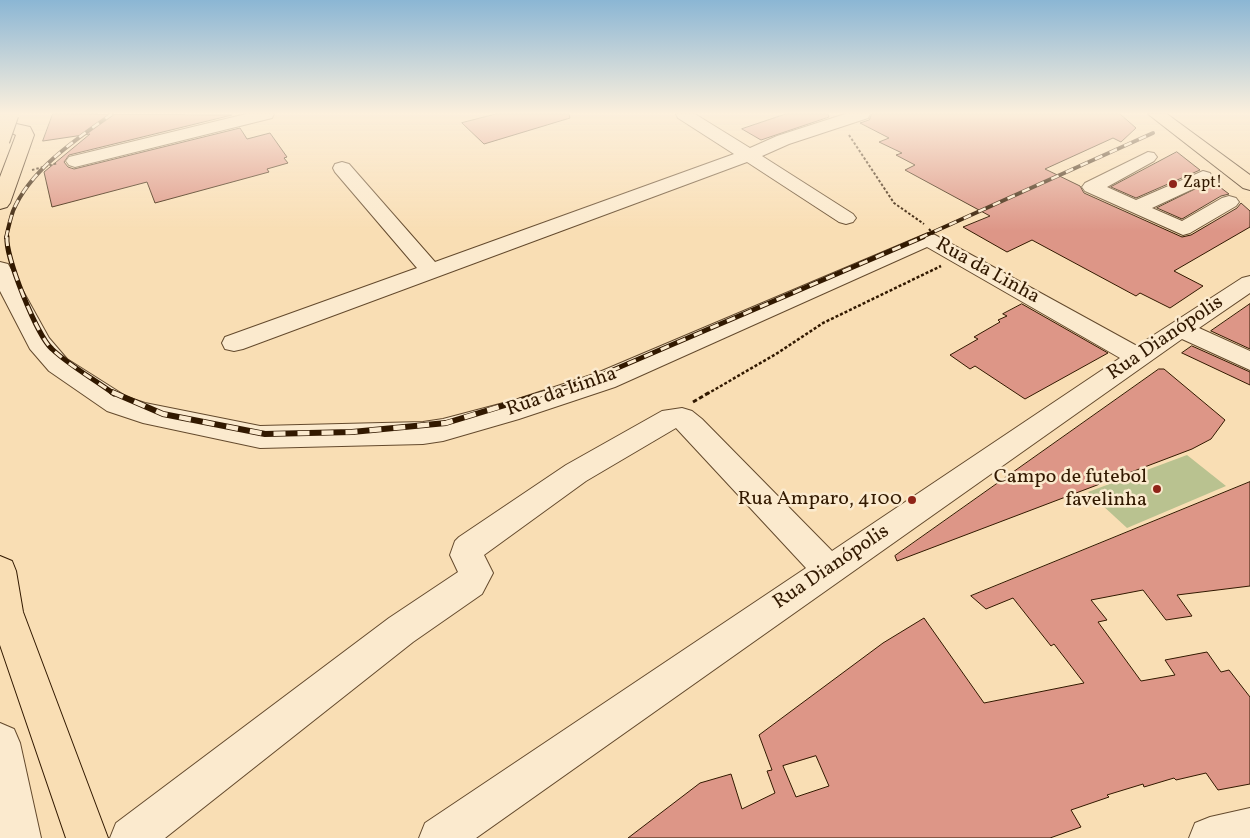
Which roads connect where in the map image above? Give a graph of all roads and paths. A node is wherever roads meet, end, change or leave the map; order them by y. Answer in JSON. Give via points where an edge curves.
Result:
{"nodes":[{"id":1,"x":18,"y":153,"type":"edge"},
{"id":2,"x":104,"y":153,"type":"edge"},
{"id":3,"x":746,"y":153,"type":"edge"},
{"id":4,"x":753,"y":153,"type":"edge"},
{"id":5,"x":861,"y":153,"type":"edge"},
{"id":6,"x":1214,"y":153,"type":"edge"},
{"id":7,"x":749,"y":155,"type":"junction"},
{"id":8,"x":1148,"y":157,"type":"dead end"},
{"id":9,"x":76,"y":160,"type":"joint"},
{"id":10,"x":1227,"y":167,"type":"junction"},
{"id":11,"x":342,"y":168,"type":"dead end"},
{"id":12,"x":10,"y":176,"type":"junction"},
{"id":13,"x":1250,"y":184,"type":"edge"},
{"id":14,"x":1229,"y":202,"type":"dead end"},
{"id":15,"x":0,"y":203,"type":"edge"},
{"id":16,"x":1136,"y":208,"type":"junction"},
{"id":17,"x":846,"y":218,"type":"dead end"},
{"id":18,"x":934,"y":235,"type":"dead end"},
{"id":19,"x":962,"y":256,"type":"junction"},
{"id":20,"x":0,"y":269,"type":"edge"},
{"id":21,"x":432,"y":272,"type":"junction"},
{"id":22,"x":1250,"y":283,"type":"edge"},
{"id":23,"x":1180,"y":329,"type":"junction"},
{"id":24,"x":234,"y":343,"type":"dead end"},
{"id":25,"x":1139,"y":358,"type":"junction"},
{"id":26,"x":1250,"y":361,"type":"edge"},
{"id":27,"x":675,"y":417,"type":"junction"},
{"id":28,"x":829,"y":570,"type":"junction"},
{"id":29,"x":0,"y":571,"type":"edge"},
{"id":30,"x":3,"y":603,"type":"edge"},
{"id":31,"x":0,"y":743,"type":"edge"},
{"id":32,"x":1250,"y":829,"type":"edge"},
{"id":33,"x":20,"y":838,"type":"edge"},
{"id":34,"x":87,"y":838,"type":"edge"},
{"id":35,"x":131,"y":838,"type":"edge"},
{"id":36,"x":440,"y":838,"type":"edge"},
{"id":37,"x":1210,"y":838,"type":"edge"}],
"edges":[{"from":1,"to":12,"type":"main road"},
{"from":2,"to":9,"type":"street"},
{"from":3,"to":7,"type":"street"},
{"from":4,"to":7,"type":"street"},
{"from":5,"to":18,"type":"path","bridge":true,"via":[[894,203],[923,222]]},
{"from":6,"to":10,"type":"main road"},
{"from":7,"to":17,"type":"street"},
{"from":7,"to":21,"type":"street"},
{"from":8,"to":16,"type":"street","via":[[1092,187]]},
{"from":9,"to":12,"type":"path"},
{"from":10,"to":13,"type":"main road"},
{"from":10,"to":16,"type":"street"},
{"from":11,"to":21,"type":"street"},
{"from":12,"to":15,"type":"main road"},
{"from":14,"to":16,"type":"street","via":[[1183,229]]},
{"from":19,"to":20,"type":"street","name":"Rua da Linha","via":[[932,239],[926,239],[606,380],[443,430],[274,437],[143,413],[104,398],[58,365],[39,343]]},
{"from":19,"to":25,"type":"street","name":"Rua da Linha"},
{"from":19,"to":27,"type":"path","via":[[823,322],[692,403]]},
{"from":21,"to":24,"type":"street"},
{"from":22,"to":23,"type":"street","name":"Rua Dianópolis"},
{"from":23,"to":25,"type":"street","name":"Rua Dianópolis"},
{"from":23,"to":26,"type":"street"},
{"from":25,"to":28,"type":"street","name":"Rua Dianópolis"},
{"from":27,"to":28,"type":"street","via":[[692,426]]},
{"from":27,"to":35,"type":"street","via":[[576,472],[474,544],[466,553],[476,569],[476,576],[470,583],[401,630]]},
{"from":28,"to":36,"type":"street","name":"Rua Dianópolis"},
{"from":29,"to":30,"type":"main road"},
{"from":30,"to":34,"type":"main road"},
{"from":31,"to":33,"type":"street"},
{"from":32,"to":37,"type":"street"}]}
